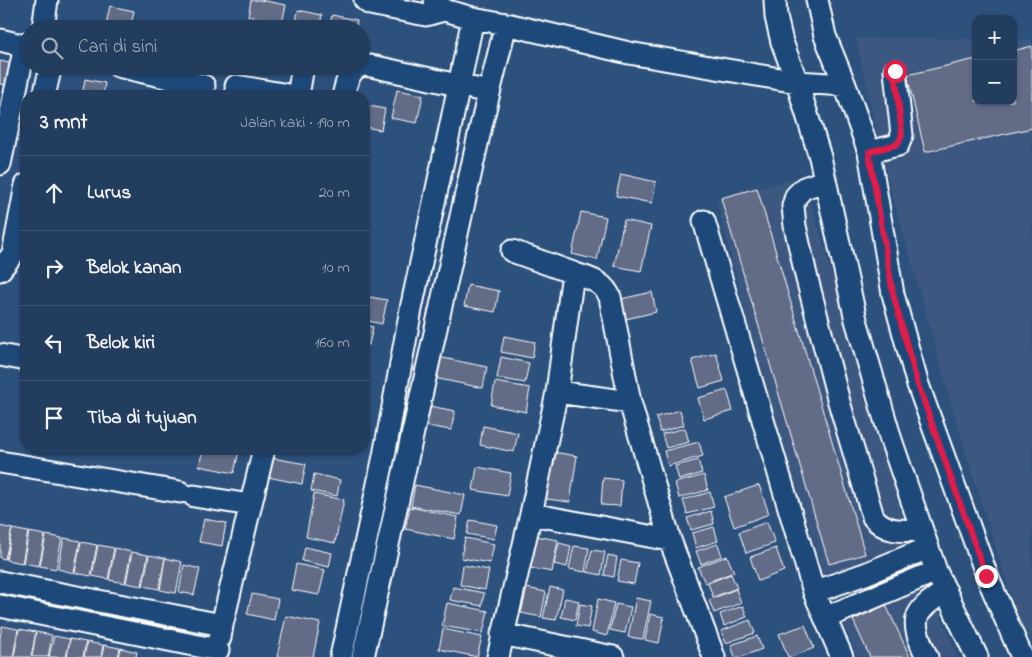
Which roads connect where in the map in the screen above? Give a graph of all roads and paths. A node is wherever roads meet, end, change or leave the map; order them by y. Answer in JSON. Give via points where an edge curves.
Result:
{"nodes":[{"id":1,"x":47,"y":0,"type":"edge"},
{"id":2,"x":364,"y":0,"type":"edge"},
{"id":3,"x":775,"y":0,"type":"edge"},
{"id":4,"x":817,"y":0,"type":"edge"},
{"id":5,"x":440,"y":5,"type":"edge"},
{"id":6,"x":473,"y":18,"type":"junction"},
{"id":7,"x":44,"y":20,"type":"edge"},
{"id":8,"x":506,"y":24,"type":"junction"},
{"id":9,"x":0,"y":40,"type":"edge"},
{"id":10,"x":20,"y":44,"type":"edge"},
{"id":11,"x":370,"y":66,"type":"edge"},
{"id":12,"x":895,"y":71,"type":"dead end"},
{"id":13,"x":20,"y":75,"type":"edge"},
{"id":14,"x":49,"y":75,"type":"edge"},
{"id":15,"x":157,"y":75,"type":"edge"},
{"id":16,"x":302,"y":75,"type":"edge"},
{"id":17,"x":350,"y":75,"type":"edge"},
{"id":18,"x":797,"y":82,"type":"junction"},
{"id":19,"x":459,"y":85,"type":"junction"},
{"id":20,"x":845,"y":85,"type":"junction"},
{"id":21,"x":204,"y":86,"type":"dead end"},
{"id":22,"x":236,"y":86,"type":"dead end"},
{"id":23,"x":45,"y":90,"type":"edge"},
{"id":24,"x":259,"y":90,"type":"edge"},
{"id":25,"x":299,"y":90,"type":"edge"},
{"id":26,"x":345,"y":90,"type":"edge"},
{"id":27,"x":489,"y":92,"type":"junction"},
{"id":28,"x":869,"y":152,"type":"junction"},
{"id":29,"x":1,"y":156,"type":"edge"},
{"id":30,"x":824,"y":181,"type":"junction"},
{"id":31,"x":20,"y":217,"type":"edge"},
{"id":32,"x":704,"y":221,"type":"dead end"},
{"id":33,"x":512,"y":251,"type":"dead end"},
{"id":34,"x":13,"y":254,"type":"edge"},
{"id":35,"x":0,"y":270,"type":"edge"},
{"id":36,"x":573,"y":273,"type":"junction"},
{"id":37,"x":0,"y":355,"type":"edge"},
{"id":38,"x":20,"y":359,"type":"edge"},
{"id":39,"x":557,"y":392,"type":"junction"},
{"id":40,"x":630,"y":402,"type":"junction"},
{"id":41,"x":262,"y":455,"type":"edge"},
{"id":42,"x":0,"y":462,"type":"edge"},
{"id":43,"x":250,"y":505,"type":"junction"},
{"id":44,"x":531,"y":514,"type":"junction"},
{"id":45,"x":925,"y":539,"type":"junction"},
{"id":46,"x":670,"y":540,"type":"junction"},
{"id":47,"x":936,"y":571,"type":"junction"},
{"id":48,"x":0,"y":582,"type":"edge"},
{"id":49,"x":946,"y":591,"type":"junction"},
{"id":50,"x":814,"y":592,"type":"junction"},
{"id":51,"x":0,"y":606,"type":"edge"},
{"id":52,"x":825,"y":618,"type":"junction"},
{"id":53,"x":222,"y":625,"type":"junction"},
{"id":54,"x":502,"y":634,"type":"junction"},
{"id":55,"x":218,"y":653,"type":"edge"},
{"id":56,"x":341,"y":657,"type":"edge"},
{"id":57,"x":363,"y":657,"type":"edge"},
{"id":58,"x":498,"y":657,"type":"edge"},
{"id":59,"x":613,"y":657,"type":"edge"},
{"id":60,"x":714,"y":657,"type":"edge"},
{"id":61,"x":842,"y":657,"type":"edge"},
{"id":62,"x":928,"y":657,"type":"edge"},
{"id":63,"x":977,"y":657,"type":"edge"},
{"id":64,"x":1022,"y":657,"type":"edge"}],
"edges":[{"from":1,"to":7,"type":"street"},
{"from":2,"to":5,"type":"street","via":[[426,15]]},
{"from":3,"to":18,"type":"street","via":[[782,42]]},
{"from":4,"to":20,"type":"street","via":[[825,36]]},
{"from":5,"to":6,"type":"street"},
{"from":6,"to":8,"type":"street"},
{"from":6,"to":19,"type":"street"},
{"from":8,"to":18,"type":"street","via":[[629,53]]},
{"from":8,"to":27,"type":"street"},
{"from":9,"to":10,"type":"street"},
{"from":11,"to":19,"type":"street"},
{"from":12,"to":28,"type":"street","via":[[902,135],[898,144]]},
{"from":13,"to":29,"type":"street"},
{"from":14,"to":23,"type":"street"},
{"from":15,"to":21,"type":"street"},
{"from":16,"to":25,"type":"street"},
{"from":17,"to":26,"type":"street"},
{"from":18,"to":20,"type":"street"},
{"from":18,"to":30,"type":"street"},
{"from":19,"to":27,"type":"street"},
{"from":19,"to":56,"type":"street"},
{"from":20,"to":28,"type":"street"},
{"from":22,"to":24,"type":"street"},
{"from":27,"to":57,"type":"street"},
{"from":28,"to":64,"type":"street","via":[[893,294],[917,382],[986,576]]},
{"from":30,"to":45,"type":"street","via":[[856,320],[891,440]]},
{"from":30,"to":45,"type":"street","via":[[804,188],[796,196],[793,206],[806,275],[839,402],[873,517],[888,529],[906,531]]},
{"from":31,"to":34,"type":"street"},
{"from":32,"to":50,"type":"street"},
{"from":33,"to":36,"type":"street"},
{"from":34,"to":35,"type":"street"},
{"from":36,"to":39,"type":"street"},
{"from":36,"to":40,"type":"street","via":[[598,282],[607,290]]},
{"from":37,"to":38,"type":"street"},
{"from":39,"to":40,"type":"street"},
{"from":39,"to":44,"type":"street"},
{"from":40,"to":46,"type":"street"},
{"from":41,"to":43,"type":"street"},
{"from":42,"to":43,"type":"street"},
{"from":43,"to":53,"type":"street"},
{"from":44,"to":46,"type":"street"},
{"from":44,"to":54,"type":"street"},
{"from":45,"to":47,"type":"street"},
{"from":45,"to":50,"type":"street","via":[[865,574]]},
{"from":46,"to":60,"type":"street"},
{"from":47,"to":49,"type":"street"},
{"from":47,"to":52,"type":"street"},
{"from":48,"to":53,"type":"street"},
{"from":49,"to":62,"type":"street","via":[[929,601],[919,612],[916,622],[918,638]]},
{"from":49,"to":63,"type":"street"},
{"from":50,"to":52,"type":"street"},
{"from":51,"to":55,"type":"street"},
{"from":52,"to":61,"type":"street"},
{"from":53,"to":55,"type":"street"},
{"from":54,"to":58,"type":"street"},
{"from":54,"to":59,"type":"street"}]}
